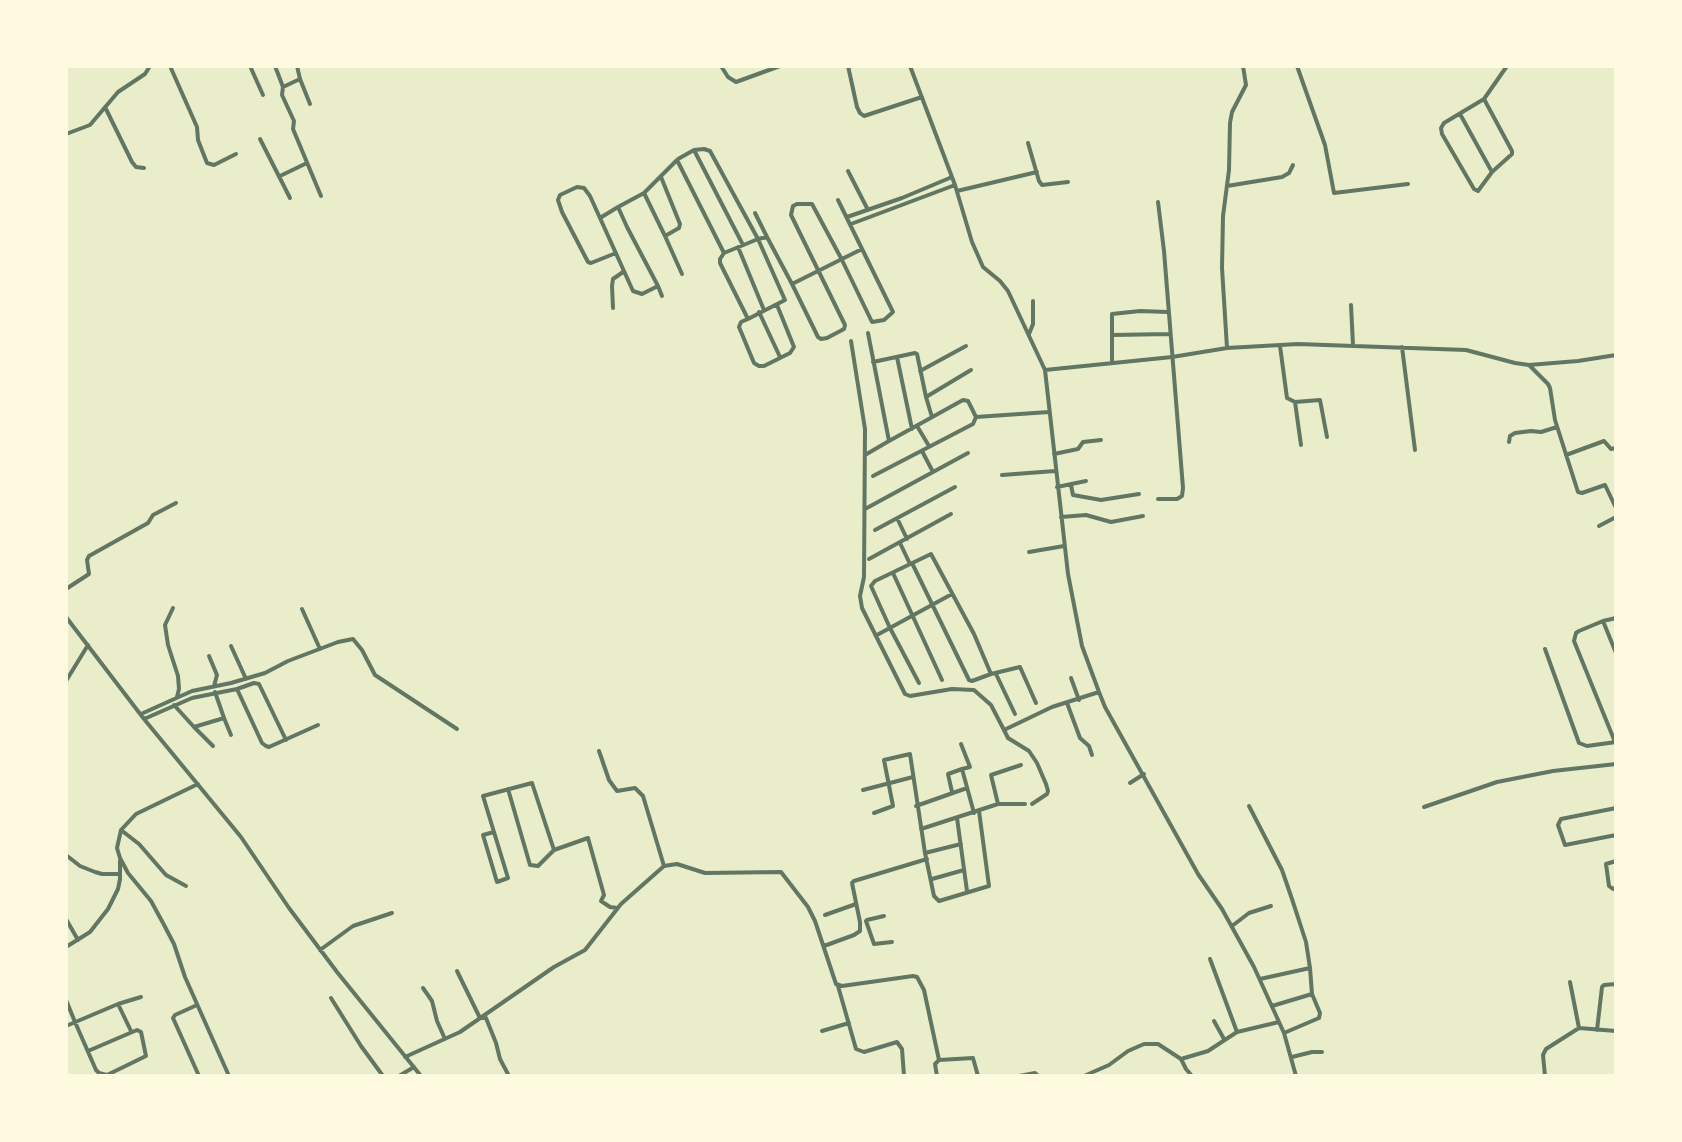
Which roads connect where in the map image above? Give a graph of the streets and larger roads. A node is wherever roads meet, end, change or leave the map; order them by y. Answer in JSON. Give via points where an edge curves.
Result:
{"nodes":[{"id":1,"x":150,"y":66,"type":"edge"},
{"id":2,"x":170,"y":66,"type":"edge"},
{"id":3,"x":250,"y":66,"type":"edge"},
{"id":4,"x":275,"y":66,"type":"edge"},
{"id":5,"x":297,"y":66,"type":"edge"},
{"id":6,"x":721,"y":66,"type":"edge"},
{"id":7,"x":780,"y":66,"type":"edge"},
{"id":8,"x":848,"y":66,"type":"edge"},
{"id":9,"x":910,"y":66,"type":"edge"},
{"id":10,"x":1243,"y":66,"type":"edge"},
{"id":11,"x":1297,"y":66,"type":"edge"},
{"id":12,"x":1507,"y":66,"type":"edge"},
{"id":13,"x":300,"y":79,"type":"junction"},
{"id":14,"x":283,"y":87,"type":"junction"},
{"id":15,"x":263,"y":95,"type":"dead end"},
{"id":16,"x":922,"y":97,"type":"junction"},
{"id":17,"x":1484,"y":99,"type":"junction"},
{"id":18,"x":310,"y":104,"type":"dead end"},
{"id":19,"x":105,"y":107,"type":"junction"},
{"id":20,"x":1460,"y":114,"type":"junction"},
{"id":21,"x":66,"y":134,"type":"edge"},
{"id":22,"x":260,"y":139,"type":"dead end"},
{"id":23,"x":1028,"y":143,"type":"dead end"},
{"id":24,"x":694,"y":150,"type":"junction"},
{"id":25,"x":236,"y":154,"type":"dead end"},
{"id":26,"x":677,"y":160,"type":"junction"},
{"id":27,"x":307,"y":163,"type":"junction"},
{"id":28,"x":1293,"y":165,"type":"dead end"},
{"id":29,"x":144,"y":168,"type":"dead end"},
{"id":30,"x":848,"y":171,"type":"dead end"},
{"id":31,"x":1037,"y":172,"type":"junction"},
{"id":32,"x":1492,"y":172,"type":"junction"},
{"id":33,"x":279,"y":176,"type":"junction"},
{"id":34,"x":661,"y":177,"type":"junction"},
{"id":35,"x":952,"y":177,"type":"junction"},
{"id":36,"x":1068,"y":182,"type":"dead end"},
{"id":37,"x":1408,"y":184,"type":"dead end"},
{"id":38,"x":955,"y":185,"type":"junction"},
{"id":39,"x":1227,"y":186,"type":"junction"},
{"id":40,"x":957,"y":191,"type":"junction"},
{"id":41,"x":644,"y":193,"type":"junction"},
{"id":42,"x":321,"y":196,"type":"dead end"},
{"id":43,"x":290,"y":198,"type":"dead end"},
{"id":44,"x":838,"y":200,"type":"dead end"},
{"id":45,"x":1158,"y":202,"type":"dead end"},
{"id":46,"x":618,"y":207,"type":"junction"},
{"id":47,"x":868,"y":210,"type":"junction"},
{"id":48,"x":755,"y":213,"type":"dead end"},
{"id":49,"x":847,"y":217,"type":"junction"},
{"id":50,"x":600,"y":218,"type":"junction"},
{"id":51,"x":851,"y":224,"type":"junction"},
{"id":52,"x":665,"y":236,"type":"junction"},
{"id":53,"x":767,"y":237,"type":"junction"},
{"id":54,"x":758,"y":239,"type":"junction"},
{"id":55,"x":740,"y":246,"type":"junction"},
{"id":56,"x":862,"y":249,"type":"junction"},
{"id":57,"x":616,"y":253,"type":"junction"},
{"id":58,"x":724,"y":253,"type":"junction"},
{"id":59,"x":841,"y":258,"type":"junction"},
{"id":60,"x":817,"y":271,"type":"junction"},
{"id":61,"x":623,"y":272,"type":"junction"},
{"id":62,"x":682,"y":274,"type":"dead end"},
{"id":63,"x":792,"y":284,"type":"junction"},
{"id":64,"x":658,"y":286,"type":"junction"},
{"id":65,"x":662,"y":296,"type":"dead end"},
{"id":66,"x":1033,"y":301,"type":"dead end"},
{"id":67,"x":777,"y":305,"type":"junction"},
{"id":68,"x":1351,"y":305,"type":"dead end"},
{"id":69,"x":613,"y":308,"type":"dead end"},
{"id":70,"x":762,"y":311,"type":"junction"},
{"id":71,"x":1168,"y":312,"type":"junction"},
{"id":72,"x":748,"y":319,"type":"junction"},
{"id":73,"x":868,"y":333,"type":"dead end"},
{"id":74,"x":1029,"y":334,"type":"junction"},
{"id":75,"x":1169,"y":334,"type":"junction"},
{"id":76,"x":1113,"y":335,"type":"junction"},
{"id":77,"x":851,"y":341,"type":"dead end"},
{"id":78,"x":1353,"y":345,"type":"junction"},
{"id":79,"x":966,"y":346,"type":"dead end"},
{"id":80,"x":1280,"y":346,"type":"junction"},
{"id":81,"x":1402,"y":347,"type":"junction"},
{"id":82,"x":1227,"y":348,"type":"junction"},
{"id":83,"x":1616,"y":355,"type":"edge"},
{"id":84,"x":897,"y":357,"type":"junction"},
{"id":85,"x":1172,"y":357,"type":"junction"},
{"id":86,"x":780,"y":358,"type":"junction"},
{"id":87,"x":873,"y":362,"type":"junction"},
{"id":88,"x":1112,"y":362,"type":"junction"},
{"id":89,"x":1529,"y":365,"type":"junction"},
{"id":90,"x":971,"y":370,"type":"dead end"},
{"id":91,"x":1045,"y":370,"type":"junction"},
{"id":92,"x":920,"y":371,"type":"junction"},
{"id":93,"x":926,"y":397,"type":"junction"},
{"id":94,"x":1295,"y":402,"type":"junction"},
{"id":95,"x":1049,"y":412,"type":"junction"},
{"id":96,"x":976,"y":417,"type":"junction"},
{"id":97,"x":932,"y":418,"type":"junction"},
{"id":98,"x":914,"y":427,"type":"junction"},
{"id":99,"x":1557,"y":427,"type":"junction"},
{"id":100,"x":1327,"y":437,"type":"dead end"},
{"id":101,"x":1101,"y":440,"type":"dead end"},
{"id":102,"x":889,"y":441,"type":"junction"},
{"id":103,"x":1509,"y":442,"type":"dead end"},
{"id":104,"x":1301,"y":445,"type":"dead end"},
{"id":105,"x":929,"y":446,"type":"junction"},
{"id":106,"x":1616,"y":448,"type":"edge"},
{"id":107,"x":1415,"y":450,"type":"dead end"},
{"id":108,"x":922,"y":451,"type":"junction"},
{"id":109,"x":968,"y":453,"type":"dead end"},
{"id":110,"x":1054,"y":454,"type":"junction"},
{"id":111,"x":1566,"y":455,"type":"junction"},
{"id":112,"x":864,"y":456,"type":"junction"},
{"id":113,"x":1055,"y":471,"type":"junction"},
{"id":114,"x":933,"y":472,"type":"junction"},
{"id":115,"x":1002,"y":475,"type":"dead end"},
{"id":116,"x":873,"y":476,"type":"dead end"},
{"id":117,"x":1086,"y":481,"type":"dead end"},
{"id":118,"x":1071,"y":485,"type":"junction"},
{"id":119,"x":955,"y":487,"type":"dead end"},
{"id":120,"x":1057,"y":487,"type":"junction"},
{"id":121,"x":1139,"y":494,"type":"dead end"},
{"id":122,"x":1158,"y":499,"type":"dead end"},
{"id":123,"x":176,"y":503,"type":"dead end"},
{"id":124,"x":1616,"y":508,"type":"edge"},
{"id":125,"x":864,"y":509,"type":"junction"},
{"id":126,"x":951,"y":514,"type":"dead end"},
{"id":127,"x":1143,"y":516,"type":"dead end"},
{"id":128,"x":1061,"y":517,"type":"junction"},
{"id":129,"x":1616,"y":517,"type":"edge"},
{"id":130,"x":897,"y":518,"type":"junction"},
{"id":131,"x":1599,"y":526,"type":"dead end"},
{"id":132,"x":875,"y":530,"type":"dead end"},
{"id":133,"x":907,"y":539,"type":"junction"},
{"id":134,"x":900,"y":543,"type":"junction"},
{"id":135,"x":1064,"y":546,"type":"junction"},
{"id":136,"x":1029,"y":552,"type":"dead end"},
{"id":137,"x":869,"y":559,"type":"dead end"},
{"id":138,"x":911,"y":564,"type":"junction"},
{"id":139,"x":893,"y":573,"type":"junction"},
{"id":140,"x":66,"y":589,"type":"edge"},
{"id":141,"x":952,"y":594,"type":"junction"},
{"id":142,"x":933,"y":605,"type":"junction"},
{"id":143,"x":173,"y":608,"type":"dead end"},
{"id":144,"x":302,"y":609,"type":"dead end"},
{"id":145,"x":913,"y":615,"type":"junction"},
{"id":146,"x":66,"y":617,"type":"edge"},
{"id":147,"x":1616,"y":618,"type":"edge"},
{"id":148,"x":1603,"y":621,"type":"junction"},
{"id":149,"x":890,"y":628,"type":"junction"},
{"id":150,"x":877,"y":635,"type":"junction"},
{"id":151,"x":88,"y":645,"type":"junction"},
{"id":152,"x":231,"y":646,"type":"dead end"},
{"id":153,"x":320,"y":649,"type":"junction"},
{"id":154,"x":1545,"y":649,"type":"dead end"},
{"id":155,"x":1616,"y":653,"type":"edge"},
{"id":156,"x":209,"y":656,"type":"dead end"},
{"id":157,"x":994,"y":674,"type":"junction"},
{"id":158,"x":1071,"y":678,"type":"dead end"},
{"id":159,"x":246,"y":679,"type":"junction"},
{"id":160,"x":942,"y":680,"type":"dead end"},
{"id":161,"x":66,"y":681,"type":"edge"},
{"id":162,"x":919,"y":683,"type":"dead end"},
{"id":163,"x":215,"y":689,"type":"junction"},
{"id":164,"x":237,"y":689,"type":"junction"},
{"id":165,"x":1099,"y":692,"type":"junction"},
{"id":166,"x":177,"y":697,"type":"junction"},
{"id":167,"x":1079,"y":700,"type":"junction"},
{"id":168,"x":1036,"y":703,"type":"dead end"},
{"id":169,"x":1067,"y":703,"type":"junction"},
{"id":170,"x":174,"y":705,"type":"junction"},
{"id":171,"x":1015,"y":714,"type":"dead end"},
{"id":172,"x":142,"y":716,"type":"junction"},
{"id":173,"x":224,"y":718,"type":"junction"},
{"id":174,"x":318,"y":725,"type":"dead end"},
{"id":175,"x":194,"y":727,"type":"junction"},
{"id":176,"x":457,"y":729,"type":"dead end"},
{"id":177,"x":1004,"y":730,"type":"junction"},
{"id":178,"x":231,"y":735,"type":"dead end"},
{"id":179,"x":286,"y":740,"type":"junction"},
{"id":180,"x":1616,"y":742,"type":"edge"},
{"id":181,"x":961,"y":744,"type":"dead end"},
{"id":182,"x":213,"y":746,"type":"dead end"},
{"id":183,"x":599,"y":751,"type":"dead end"},
{"id":184,"x":1092,"y":755,"type":"dead end"},
{"id":185,"x":1616,"y":764,"type":"edge"},
{"id":186,"x":1021,"y":765,"type":"dead end"},
{"id":187,"x":962,"y":769,"type":"junction"},
{"id":188,"x":1144,"y":774,"type":"junction"},
{"id":189,"x":913,"y":777,"type":"junction"},
{"id":190,"x":889,"y":782,"type":"junction"},
{"id":191,"x":1130,"y":783,"type":"dead end"},
{"id":192,"x":198,"y":784,"type":"junction"},
{"id":193,"x":967,"y":788,"type":"junction"},
{"id":194,"x":508,"y":789,"type":"junction"},
{"id":195,"x":863,"y":790,"type":"dead end"},
{"id":196,"x":952,"y":792,"type":"junction"},
{"id":197,"x":998,"y":804,"type":"junction"},
{"id":198,"x":1025,"y":804,"type":"dead end"},
{"id":199,"x":1032,"y":804,"type":"dead end"},
{"id":200,"x":916,"y":806,"type":"junction"},
{"id":201,"x":1249,"y":806,"type":"dead end"},
{"id":202,"x":1424,"y":807,"type":"dead end"},
{"id":203,"x":1616,"y":808,"type":"edge"},
{"id":204,"x":976,"y":812,"type":"junction"},
{"id":205,"x":874,"y":813,"type":"dead end"},
{"id":206,"x":957,"y":818,"type":"junction"},
{"id":207,"x":921,"y":829,"type":"junction"},
{"id":208,"x":121,"y":830,"type":"junction"},
{"id":209,"x":494,"y":832,"type":"junction"},
{"id":210,"x":1616,"y":835,"type":"edge"},
{"id":211,"x":961,"y":844,"type":"junction"},
{"id":212,"x":554,"y":850,"type":"junction"},
{"id":213,"x":66,"y":855,"type":"edge"},
{"id":214,"x":926,"y":856,"type":"junction"},
{"id":215,"x":120,"y":858,"type":"junction"},
{"id":216,"x":1616,"y":861,"type":"edge"},
{"id":217,"x":664,"y":866,"type":"junction"},
{"id":218,"x":964,"y":870,"type":"junction"},
{"id":219,"x":120,"y":874,"type":"junction"},
{"id":220,"x":931,"y":879,"type":"junction"},
{"id":221,"x":186,"y":886,"type":"dead end"},
{"id":222,"x":1616,"y":888,"type":"edge"},
{"id":223,"x":968,"y":892,"type":"junction"},
{"id":224,"x":856,"y":904,"type":"junction"},
{"id":225,"x":1271,"y":906,"type":"dead end"},
{"id":226,"x":617,"y":908,"type":"junction"},
{"id":227,"x":392,"y":913,"type":"dead end"},
{"id":228,"x":825,"y":915,"type":"dead end"},
{"id":229,"x":884,"y":916,"type":"dead end"},
{"id":230,"x":66,"y":919,"type":"edge"},
{"id":231,"x":863,"y":922,"type":"junction"},
{"id":232,"x":1232,"y":926,"type":"junction"},
{"id":233,"x":78,"y":940,"type":"junction"},
{"id":234,"x":892,"y":942,"type":"dead end"},
{"id":235,"x":824,"y":946,"type":"junction"},
{"id":236,"x":66,"y":947,"type":"edge"},
{"id":237,"x":320,"y":950,"type":"junction"},
{"id":238,"x":1210,"y":959,"type":"dead end"},
{"id":239,"x":1310,"y":968,"type":"junction"},
{"id":240,"x":457,"y":971,"type":"dead end"},
{"id":241,"x":1260,"y":979,"type":"junction"},
{"id":242,"x":1570,"y":982,"type":"dead end"},
{"id":243,"x":1616,"y":984,"type":"edge"},
{"id":244,"x":838,"y":985,"type":"junction"},
{"id":245,"x":423,"y":988,"type":"dead end"},
{"id":246,"x":1312,"y":994,"type":"junction"},
{"id":247,"x":141,"y":997,"type":"dead end"},
{"id":248,"x":331,"y":998,"type":"dead end"},
{"id":249,"x":66,"y":1000,"type":"edge"},
{"id":250,"x":118,"y":1004,"type":"junction"},
{"id":251,"x":197,"y":1005,"type":"junction"},
{"id":252,"x":1272,"y":1006,"type":"junction"},
{"id":253,"x":480,"y":1018,"type":"junction"},
{"id":254,"x":1214,"y":1021,"type":"dead end"},
{"id":255,"x":75,"y":1022,"type":"junction"},
{"id":256,"x":1279,"y":1022,"type":"junction"},
{"id":257,"x":849,"y":1023,"type":"junction"},
{"id":258,"x":66,"y":1026,"type":"edge"},
{"id":259,"x":1579,"y":1028,"type":"junction"},
{"id":260,"x":1597,"y":1030,"type":"junction"},
{"id":261,"x":131,"y":1031,"type":"junction"},
{"id":262,"x":822,"y":1031,"type":"dead end"},
{"id":263,"x":1616,"y":1031,"type":"edge"},
{"id":264,"x":1237,"y":1032,"type":"junction"},
{"id":265,"x":1284,"y":1033,"type":"junction"},
{"id":266,"x":445,"y":1039,"type":"junction"},
{"id":267,"x":1224,"y":1039,"type":"junction"},
{"id":268,"x":88,"y":1051,"type":"junction"},
{"id":269,"x":1322,"y":1052,"type":"dead end"},
{"id":270,"x":405,"y":1057,"type":"junction"},
{"id":271,"x":1292,"y":1057,"type":"junction"},
{"id":272,"x":1181,"y":1059,"type":"junction"},
{"id":273,"x":939,"y":1060,"type":"junction"},
{"id":274,"x":414,"y":1067,"type":"junction"},
{"id":275,"x":199,"y":1076,"type":"edge"},
{"id":276,"x":229,"y":1076,"type":"edge"},
{"id":277,"x":383,"y":1076,"type":"edge"},
{"id":278,"x":399,"y":1076,"type":"edge"},
{"id":279,"x":421,"y":1076,"type":"edge"},
{"id":280,"x":509,"y":1076,"type":"edge"},
{"id":281,"x":904,"y":1076,"type":"edge"},
{"id":282,"x":937,"y":1076,"type":"edge"},
{"id":283,"x":978,"y":1076,"type":"edge"},
{"id":284,"x":1019,"y":1076,"type":"edge"},
{"id":285,"x":1038,"y":1076,"type":"edge"},
{"id":286,"x":1084,"y":1076,"type":"edge"},
{"id":287,"x":1192,"y":1076,"type":"edge"},
{"id":288,"x":1296,"y":1076,"type":"edge"},
{"id":289,"x":1545,"y":1076,"type":"edge"}],
"edges":[{"from":1,"to":19,"type":"street"},
{"from":2,"to":25,"type":"street","via":[[207,163]]},
{"from":3,"to":15,"type":"street"},
{"from":4,"to":14,"type":"street"},
{"from":5,"to":13,"type":"street"},
{"from":6,"to":7,"type":"street","via":[[736,82]]},
{"from":8,"to":16,"type":"street","via":[[864,116]]},
{"from":9,"to":16,"type":"street"},
{"from":10,"to":39,"type":"street","via":[[1246,85],[1232,112]]},
{"from":11,"to":37,"type":"street","via":[[1325,145],[1334,193]]},
{"from":12,"to":17,"type":"street"},
{"from":13,"to":14,"type":"street"},
{"from":13,"to":18,"type":"street"},
{"from":14,"to":27,"type":"street"},
{"from":16,"to":35,"type":"street"},
{"from":17,"to":20,"type":"street"},
{"from":17,"to":32,"type":"street","via":[[1512,151]]},
{"from":19,"to":21,"type":"street","via":[[90,125]]},
{"from":19,"to":29,"type":"street","via":[[132,162]]},
{"from":20,"to":32,"type":"street"},
{"from":20,"to":32,"type":"street","via":[[1441,125],[1442,134],[1476,191]]},
{"from":22,"to":33,"type":"street"},
{"from":23,"to":31,"type":"street"},
{"from":24,"to":26,"type":"street"},
{"from":24,"to":54,"type":"street","via":[[710,151]]},
{"from":24,"to":55,"type":"street"},
{"from":26,"to":34,"type":"street"},
{"from":26,"to":58,"type":"street"},
{"from":27,"to":33,"type":"street"},
{"from":27,"to":42,"type":"street"},
{"from":28,"to":39,"type":"street","via":[[1282,177]]},
{"from":30,"to":47,"type":"street"},
{"from":31,"to":36,"type":"street","via":[[1042,185]]},
{"from":31,"to":40,"type":"street"},
{"from":33,"to":43,"type":"street"},
{"from":34,"to":41,"type":"street"},
{"from":34,"to":52,"type":"street","via":[[680,224]]},
{"from":35,"to":38,"type":"street"},
{"from":35,"to":47,"type":"street"},
{"from":38,"to":40,"type":"street"},
{"from":38,"to":51,"type":"street"},
{"from":39,"to":82,"type":"street","via":[[1222,268]]},
{"from":40,"to":74,"type":"street","via":[[983,267],[1008,291]]},
{"from":41,"to":46,"type":"street"},
{"from":41,"to":52,"type":"street"},
{"from":44,"to":49,"type":"street"},
{"from":45,"to":71,"type":"street"},
{"from":46,"to":50,"type":"street"},
{"from":46,"to":64,"type":"street"},
{"from":47,"to":49,"type":"street"},
{"from":48,"to":53,"type":"street"},
{"from":49,"to":51,"type":"street"},
{"from":50,"to":57,"type":"street"},
{"from":50,"to":57,"type":"street","via":[[584,188],[560,195],[562,212],[588,262]]},
{"from":51,"to":56,"type":"street"},
{"from":52,"to":62,"type":"street"},
{"from":53,"to":54,"type":"street"},
{"from":53,"to":63,"type":"street"},
{"from":54,"to":55,"type":"street"},
{"from":54,"to":67,"type":"street","via":[[786,298]]},
{"from":55,"to":58,"type":"street"},
{"from":55,"to":70,"type":"street"},
{"from":56,"to":59,"type":"street"},
{"from":56,"to":59,"type":"street","via":[[893,310],[884,320],[872,322]]},
{"from":57,"to":61,"type":"street"},
{"from":58,"to":72,"type":"street","via":[[720,263]]},
{"from":59,"to":60,"type":"street"},
{"from":59,"to":60,"type":"street","via":[[814,206],[793,206],[791,215]]},
{"from":60,"to":63,"type":"street"},
{"from":60,"to":63,"type":"street","via":[[845,325],[827,338],[815,333]]},
{"from":61,"to":64,"type":"street","via":[[634,293]]},
{"from":61,"to":69,"type":"street","via":[[613,279]]},
{"from":64,"to":65,"type":"street"},
{"from":66,"to":74,"type":"street"},
{"from":67,"to":70,"type":"street"},
{"from":67,"to":86,"type":"street","via":[[794,347]]},
{"from":68,"to":78,"type":"street"},
{"from":70,"to":72,"type":"street"},
{"from":70,"to":86,"type":"street"},
{"from":71,"to":75,"type":"street"},
{"from":71,"to":76,"type":"street","via":[[1113,313]]},
{"from":72,"to":86,"type":"street","via":[[739,327],[754,363],[764,366]]},
{"from":73,"to":87,"type":"street"},
{"from":74,"to":91,"type":"street"},
{"from":75,"to":76,"type":"street"},
{"from":75,"to":85,"type":"street"},
{"from":76,"to":88,"type":"street"},
{"from":77,"to":112,"type":"street","via":[[865,429]]},
{"from":78,"to":80,"type":"street"},
{"from":78,"to":81,"type":"street"},
{"from":79,"to":92,"type":"street"},
{"from":80,"to":82,"type":"street"},
{"from":80,"to":94,"type":"street","via":[[1285,394]]},
{"from":81,"to":89,"type":"street","via":[[1466,350]]},
{"from":81,"to":107,"type":"street"},
{"from":82,"to":85,"type":"street"},
{"from":83,"to":89,"type":"street"},
{"from":84,"to":87,"type":"street"},
{"from":84,"to":92,"type":"street","via":[[916,353]]},
{"from":84,"to":98,"type":"street"},
{"from":85,"to":88,"type":"street"},
{"from":85,"to":122,"type":"street","via":[[1183,493],[1177,499]]},
{"from":87,"to":102,"type":"street"},
{"from":88,"to":91,"type":"street"},
{"from":89,"to":99,"type":"street","via":[[1550,388]]},
{"from":90,"to":93,"type":"street"},
{"from":91,"to":95,"type":"street"},
{"from":92,"to":93,"type":"street"},
{"from":93,"to":97,"type":"street"},
{"from":94,"to":100,"type":"street","via":[[1320,400]]},
{"from":94,"to":104,"type":"street"},
{"from":95,"to":96,"type":"street"},
{"from":95,"to":110,"type":"street"},
{"from":96,"to":97,"type":"street","via":[[965,400]]},
{"from":96,"to":105,"type":"street","via":[[973,424]]},
{"from":97,"to":98,"type":"street"},
{"from":98,"to":102,"type":"street"},
{"from":98,"to":105,"type":"street"},
{"from":99,"to":103,"type":"street","via":[[1515,433]]},
{"from":99,"to":111,"type":"street"},
{"from":101,"to":110,"type":"street"},
{"from":102,"to":112,"type":"street"},
{"from":105,"to":108,"type":"street"},
{"from":106,"to":111,"type":"street","via":[[1604,441]]},
{"from":108,"to":114,"type":"street"},
{"from":108,"to":116,"type":"street"},
{"from":109,"to":114,"type":"street"},
{"from":110,"to":113,"type":"street"},
{"from":111,"to":124,"type":"street","via":[[1578,492],[1605,485]]},
{"from":112,"to":125,"type":"street"},
{"from":113,"to":115,"type":"street"},
{"from":113,"to":120,"type":"street"},
{"from":114,"to":125,"type":"street"},
{"from":117,"to":118,"type":"street"},
{"from":118,"to":120,"type":"street"},
{"from":118,"to":121,"type":"street","via":[[1073,495],[1101,500]]},
{"from":119,"to":130,"type":"street"},
{"from":120,"to":128,"type":"street"},
{"from":123,"to":140,"type":"street","via":[[89,556],[89,574]]},
{"from":125,"to":150,"type":"street","via":[[861,602]]},
{"from":126,"to":133,"type":"street"},
{"from":127,"to":128,"type":"street","via":[[1111,522],[1086,515]]},
{"from":128,"to":135,"type":"street"},
{"from":129,"to":131,"type":"street"},
{"from":130,"to":132,"type":"street"},
{"from":130,"to":133,"type":"street"},
{"from":133,"to":134,"type":"street"},
{"from":134,"to":137,"type":"street"},
{"from":134,"to":138,"type":"street"},
{"from":135,"to":136,"type":"street"},
{"from":135,"to":165,"type":"street","via":[[1082,646]]},
{"from":138,"to":139,"type":"street"},
{"from":138,"to":141,"type":"street","via":[[932,554]]},
{"from":138,"to":142,"type":"street"},
{"from":139,"to":145,"type":"street"},
{"from":139,"to":149,"type":"street","via":[[871,586]]},
{"from":141,"to":142,"type":"street"},
{"from":141,"to":157,"type":"street"},
{"from":142,"to":145,"type":"street"},
{"from":142,"to":157,"type":"street","via":[[969,680]]},
{"from":143,"to":166,"type":"street","via":[[165,625],[178,676]]},
{"from":144,"to":153,"type":"street"},
{"from":145,"to":149,"type":"street"},
{"from":145,"to":160,"type":"street"},
{"from":146,"to":151,"type":"street"},
{"from":147,"to":148,"type":"street"},
{"from":148,"to":155,"type":"street"},
{"from":148,"to":180,"type":"street","via":[[1576,633],[1574,641]]},
{"from":149,"to":150,"type":"street"},
{"from":149,"to":162,"type":"street"},
{"from":150,"to":177,"type":"street","via":[[905,694],[974,690],[991,705]]},
{"from":151,"to":161,"type":"street"},
{"from":151,"to":172,"type":"street"},
{"from":152,"to":159,"type":"street"},
{"from":153,"to":159,"type":"street"},
{"from":153,"to":176,"type":"street","via":[[353,639],[375,675]]},
{"from":154,"to":180,"type":"street","via":[[1579,743]]},
{"from":156,"to":163,"type":"street","via":[[217,675]]},
{"from":157,"to":168,"type":"street","via":[[1020,667]]},
{"from":157,"to":171,"type":"street"},
{"from":158,"to":167,"type":"street"},
{"from":159,"to":163,"type":"street"},
{"from":163,"to":164,"type":"street"},
{"from":163,"to":166,"type":"street","via":[[204,687]]},
{"from":163,"to":170,"type":"street"},
{"from":163,"to":173,"type":"street"},
{"from":164,"to":179,"type":"street","via":[[259,684]]},
{"from":164,"to":179,"type":"street","via":[[262,743],[269,747]]},
{"from":165,"to":167,"type":"street"},
{"from":165,"to":188,"type":"street"},
{"from":166,"to":172,"type":"street"},
{"from":167,"to":169,"type":"street"},
{"from":169,"to":177,"type":"street"},
{"from":169,"to":184,"type":"street"},
{"from":170,"to":172,"type":"street"},
{"from":170,"to":175,"type":"street"},
{"from":172,"to":192,"type":"street"},
{"from":173,"to":175,"type":"street"},
{"from":173,"to":178,"type":"street"},
{"from":174,"to":179,"type":"street"},
{"from":175,"to":182,"type":"street"},
{"from":177,"to":199,"type":"street","via":[[1029,751],[1046,784],[1047,794]]},
{"from":181,"to":187,"type":"street","via":[[970,767]]},
{"from":183,"to":217,"type":"street","via":[[617,791],[635,788],[643,796]]},
{"from":185,"to":202,"type":"street","via":[[1497,782]]},
{"from":186,"to":197,"type":"street","via":[[991,775]]},
{"from":187,"to":193,"type":"street"},
{"from":187,"to":196,"type":"street","via":[[948,774]]},
{"from":188,"to":191,"type":"street"},
{"from":188,"to":232,"type":"street"},
{"from":189,"to":190,"type":"street"},
{"from":189,"to":190,"type":"street","via":[[910,754],[884,760]]},
{"from":189,"to":200,"type":"street"},
{"from":190,"to":195,"type":"street"},
{"from":190,"to":205,"type":"street","via":[[893,806]]},
{"from":192,"to":208,"type":"street","via":[[143,809]]},
{"from":192,"to":237,"type":"street"},
{"from":193,"to":196,"type":"street"},
{"from":193,"to":204,"type":"street"},
{"from":194,"to":209,"type":"street","via":[[483,796]]},
{"from":194,"to":212,"type":"street","via":[[532,783]]},
{"from":194,"to":212,"type":"street","via":[[530,865],[538,866]]},
{"from":196,"to":200,"type":"street"},
{"from":197,"to":198,"type":"street"},
{"from":197,"to":204,"type":"street"},
{"from":200,"to":207,"type":"street"},
{"from":201,"to":239,"type":"street","via":[[1282,870]]},
{"from":203,"to":210,"type":"street","via":[[1561,819],[1558,825],[1565,845]]},
{"from":204,"to":206,"type":"street"},
{"from":204,"to":223,"type":"street","via":[[989,884]]},
{"from":206,"to":207,"type":"street"},
{"from":206,"to":211,"type":"street"},
{"from":207,"to":214,"type":"street"},
{"from":208,"to":215,"type":"street"},
{"from":208,"to":221,"type":"street","via":[[166,875]]},
{"from":209,"to":209,"type":"street","via":[[508,878],[497,882],[483,835]]},
{"from":211,"to":214,"type":"street"},
{"from":211,"to":218,"type":"street"},
{"from":212,"to":226,"type":"street","via":[[588,838],[604,895],[601,901]]},
{"from":213,"to":219,"type":"street","via":[[95,872]]},
{"from":214,"to":220,"type":"street"},
{"from":214,"to":224,"type":"street","via":[[854,881]]},
{"from":215,"to":219,"type":"street"},
{"from":215,"to":251,"type":"street","via":[[157,910]]},
{"from":216,"to":222,"type":"street","via":[[1606,864],[1609,886]]},
{"from":217,"to":226,"type":"street"},
{"from":217,"to":235,"type":"street","via":[[677,864],[705,873],[781,872],[811,912]]},
{"from":218,"to":220,"type":"street"},
{"from":218,"to":223,"type":"street"},
{"from":219,"to":233,"type":"street","via":[[108,909]]},
{"from":220,"to":223,"type":"street","via":[[939,901]]},
{"from":224,"to":228,"type":"street"},
{"from":224,"to":231,"type":"street"},
{"from":225,"to":232,"type":"street"},
{"from":226,"to":253,"type":"street","via":[[585,950]]},
{"from":227,"to":237,"type":"street","via":[[353,926]]},
{"from":229,"to":231,"type":"street"},
{"from":230,"to":233,"type":"street"},
{"from":231,"to":234,"type":"street","via":[[874,944]]},
{"from":231,"to":235,"type":"street","via":[[858,933]]},
{"from":232,"to":241,"type":"street"},
{"from":233,"to":236,"type":"street"},
{"from":235,"to":244,"type":"street"},
{"from":237,"to":270,"type":"street"},
{"from":238,"to":264,"type":"street"},
{"from":239,"to":241,"type":"street"},
{"from":239,"to":246,"type":"street"},
{"from":240,"to":253,"type":"street"},
{"from":241,"to":252,"type":"street"},
{"from":242,"to":259,"type":"street"},
{"from":243,"to":260,"type":"street","via":[[1602,987]]},
{"from":244,"to":257,"type":"street"},
{"from":244,"to":273,"type":"street","via":[[917,977]]},
{"from":245,"to":266,"type":"street"},
{"from":246,"to":252,"type":"street"},
{"from":246,"to":265,"type":"street","via":[[1319,1018]]},
{"from":247,"to":250,"type":"street"},
{"from":248,"to":277,"type":"street"},
{"from":249,"to":255,"type":"street"},
{"from":250,"to":255,"type":"street"},
{"from":250,"to":261,"type":"street"},
{"from":251,"to":275,"type":"street","via":[[173,1018]]},
{"from":251,"to":276,"type":"street"},
{"from":252,"to":256,"type":"street"},
{"from":253,"to":266,"type":"street"},
{"from":253,"to":280,"type":"street","via":[[486,1018]]},
{"from":254,"to":267,"type":"street"},
{"from":255,"to":258,"type":"street"},
{"from":255,"to":268,"type":"street"},
{"from":256,"to":264,"type":"street"},
{"from":256,"to":265,"type":"street"},
{"from":257,"to":262,"type":"street"},
{"from":257,"to":281,"type":"street","via":[[858,1051],[899,1043]]},
{"from":259,"to":260,"type":"street"},
{"from":259,"to":289,"type":"street","via":[[1546,1049]]},
{"from":260,"to":263,"type":"street"},
{"from":261,"to":268,"type":"street"},
{"from":261,"to":268,"type":"street","via":[[141,1032],[146,1056],[122,1070],[102,1075]]},
{"from":264,"to":267,"type":"street"},
{"from":265,"to":271,"type":"street"},
{"from":266,"to":270,"type":"street"},
{"from":267,"to":272,"type":"street","via":[[1208,1051]]},
{"from":269,"to":271,"type":"street"},
{"from":270,"to":274,"type":"street"},
{"from":271,"to":288,"type":"street"},
{"from":272,"to":286,"type":"street","via":[[1158,1044],[1144,1044]]},
{"from":272,"to":287,"type":"street"},
{"from":273,"to":282,"type":"street"},
{"from":273,"to":283,"type":"street","via":[[973,1058]]},
{"from":274,"to":278,"type":"street"},
{"from":274,"to":279,"type":"street"},
{"from":284,"to":285,"type":"street"}]}
